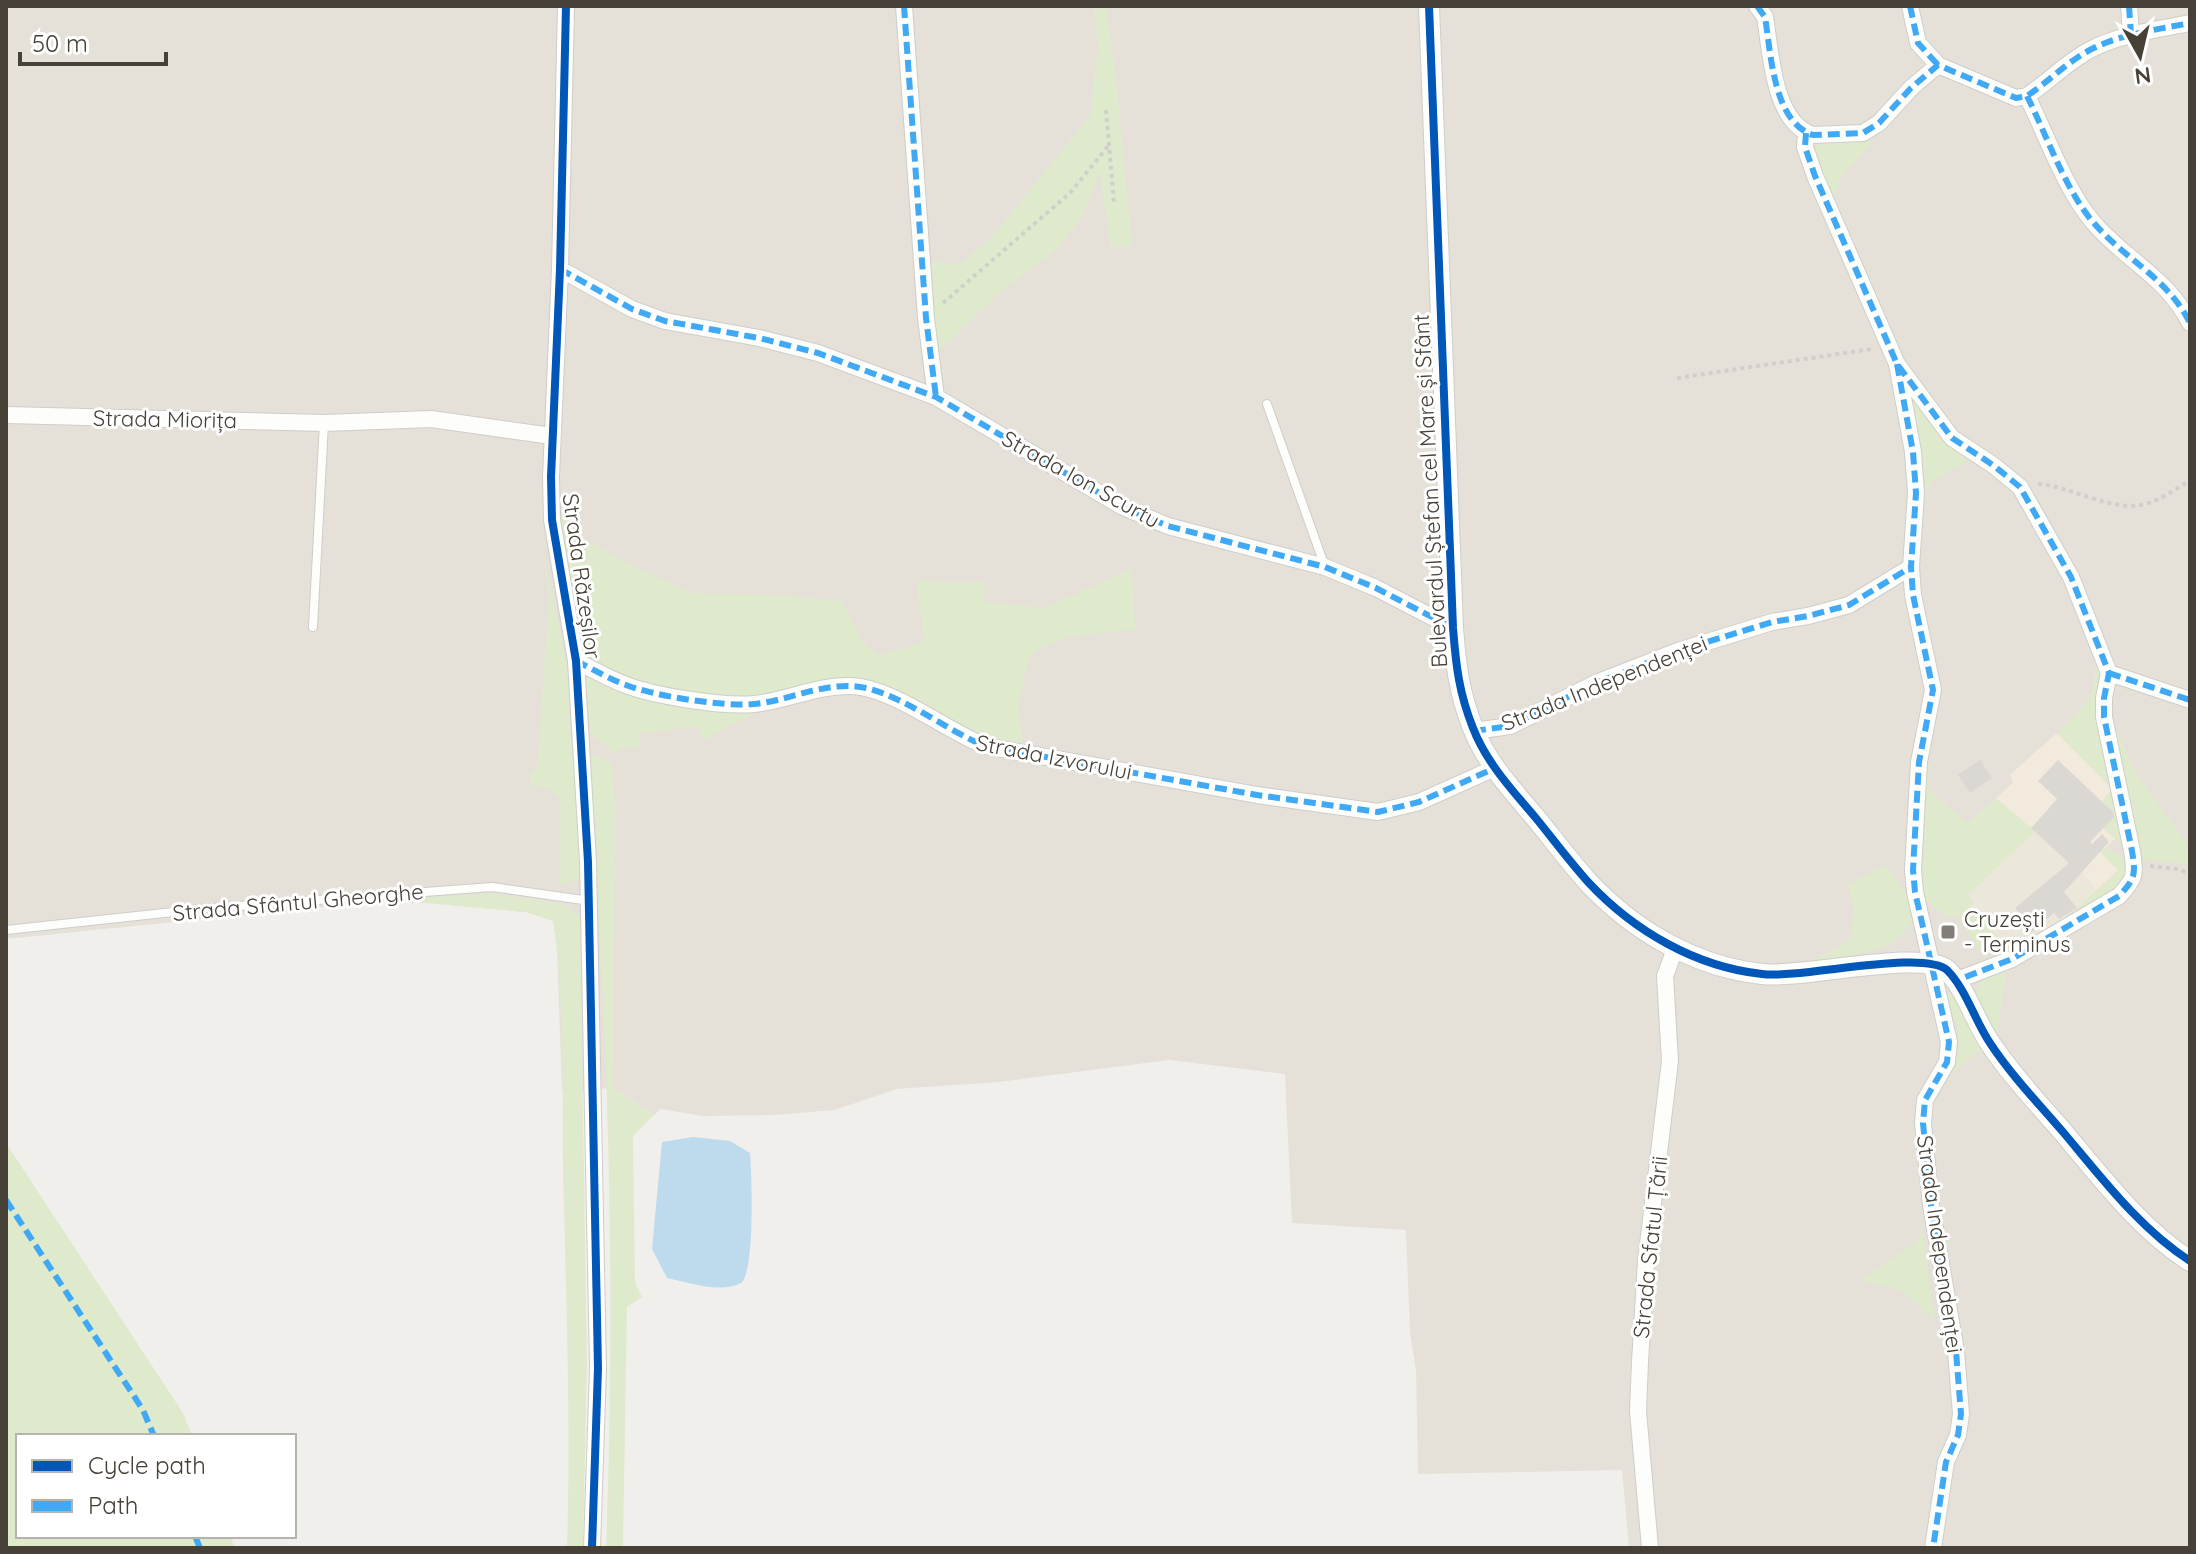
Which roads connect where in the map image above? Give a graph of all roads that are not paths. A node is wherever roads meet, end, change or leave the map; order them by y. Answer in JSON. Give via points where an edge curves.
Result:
{"nodes":[{"id":1,"x":566,"y":6,"type":"edge"},
{"id":2,"x":904,"y":6,"type":"edge"},
{"id":3,"x":1429,"y":6,"type":"edge"},
{"id":4,"x":1757,"y":6,"type":"edge"},
{"id":5,"x":1910,"y":6,"type":"edge"},
{"id":6,"x":2129,"y":6,"type":"edge"},
{"id":7,"x":2190,"y":23,"type":"edge"},
{"id":8,"x":2131,"y":35,"type":"junction"},
{"id":9,"x":1938,"y":65,"type":"junction"},
{"id":10,"x":2027,"y":96,"type":"junction"},
{"id":11,"x":1806,"y":133,"type":"junction"},
{"id":12,"x":560,"y":269,"type":"junction"},
{"id":13,"x":2190,"y":323,"type":"edge"},
{"id":14,"x":1897,"y":364,"type":"junction"},
{"id":15,"x":936,"y":397,"type":"junction"},
{"id":16,"x":1267,"y":404,"type":"dead end"},
{"id":17,"x":6,"y":415,"type":"edge"},
{"id":18,"x":324,"y":423,"type":"junction"},
{"id":19,"x":552,"y":436,"type":"junction"},
{"id":20,"x":1325,"y":567,"type":"junction"},
{"id":21,"x":1911,"y":567,"type":"junction"},
{"id":22,"x":313,"y":627,"type":"dead end"},
{"id":23,"x":1453,"y":628,"type":"junction"},
{"id":24,"x":576,"y":661,"type":"junction"},
{"id":25,"x":2109,"y":673,"type":"junction"},
{"id":26,"x":2190,"y":700,"type":"edge"},
{"id":27,"x":1474,"y":731,"type":"junction"},
{"id":28,"x":1495,"y":768,"type":"junction"},
{"id":29,"x":590,"y":901,"type":"junction"},
{"id":30,"x":6,"y":930,"type":"edge"},
{"id":31,"x":1675,"y":949,"type":"junction"},
{"id":32,"x":1932,"y":962,"type":"junction"},
{"id":33,"x":1955,"y":981,"type":"junction"},
{"id":34,"x":2190,"y":1261,"type":"edge"},
{"id":35,"x":592,"y":1548,"type":"edge"},
{"id":36,"x":1650,"y":1548,"type":"edge"},
{"id":37,"x":1933,"y":1548,"type":"edge"}],
"edges":[{"from":1,"to":12,"type":"street","name":"Strada Răzeșilor"},
{"from":2,"to":15,"type":"street"},
{"from":3,"to":23,"type":"street","name":"Bulevardul Ștefan cel Mare și Sfânt"},
{"from":4,"to":11,"type":"street","via":[[1765,17],[1780,99],[1788,118]]},
{"from":5,"to":9,"type":"street","via":[[1918,43]]},
{"from":6,"to":8,"type":"street"},
{"from":7,"to":8,"type":"street"},
{"from":8,"to":10,"type":"street","via":[[2086,52]]},
{"from":9,"to":10,"type":"street","via":[[2016,98]]},
{"from":9,"to":11,"type":"street","via":[[1863,133]]},
{"from":10,"to":13,"type":"street","via":[[2091,220],[2170,291]]},
{"from":11,"to":14,"type":"street","via":[[1815,176]]},
{"from":12,"to":15,"type":"street","name":"Strada Ion Scurtu","via":[[665,321],[818,353]]},
{"from":12,"to":19,"type":"street","name":"Strada Răzeșilor"},
{"from":14,"to":21,"type":"street","name":"Strada Independenței","via":[[1916,493]]},
{"from":14,"to":25,"type":"street","via":[[1952,438],[2020,487],[2071,577]]},
{"from":15,"to":20,"type":"street","name":"Strada Ion Scurtu","via":[[1123,507],[1168,526]]},
{"from":16,"to":20,"type":"lane"},
{"from":17,"to":18,"type":"street","name":"Strada Miorița"},
{"from":18,"to":19,"type":"street","name":"Strada Miorița","via":[[431,419]]},
{"from":18,"to":22,"type":"lane"},
{"from":19,"to":24,"type":"street","name":"Strada Răzeșilor","via":[[552,520]]},
{"from":20,"to":23,"type":"street","name":"Strada Ion Scurtu"},
{"from":21,"to":27,"type":"street","name":"Strada Independenței","via":[[1849,605],[1678,651],[1596,683],[1510,726]]},
{"from":21,"to":32,"type":"street","name":"Strada Independenței","via":[[1933,690],[1919,762],[1913,870]]},
{"from":23,"to":27,"type":"street","name":"Bulevardul Ștefan cel Mare și Sfânt","via":[[1457,681]]},
{"from":24,"to":28,"type":"street","name":"Strada Izvorului","via":[[627,686],[706,702],[754,704],[851,686],[883,693],[985,746],[1378,812],[1419,802]]},
{"from":24,"to":29,"type":"street","name":"Strada Răzeșilor"},
{"from":25,"to":26,"type":"street"},
{"from":25,"to":33,"type":"street","via":[[2104,717],[2135,868],[2133,881],[2119,896],[2012,959]]},
{"from":27,"to":28,"type":"street","name":"Bulevardul Ștefan cel Mare și Sfânt"},
{"from":28,"to":31,"type":"street","name":"Bulevardul Ștefan cel Mare și Sfânt","via":[[1590,884]]},
{"from":29,"to":30,"type":"lane","name":"Strada Sfântul Gheorghe","via":[[492,887]]},
{"from":29,"to":35,"type":"street","name":"Strada Răzeșilor","via":[[598,1368]]},
{"from":31,"to":32,"type":"street","name":"Bulevardul Ștefan cel Mare și Sfânt","via":[[1718,967],[1764,975]]},
{"from":31,"to":36,"type":"street","name":"Strada Sfatul Țării","via":[[1665,976],[1670,1061],[1646,1261],[1640,1362],[1638,1411]]},
{"from":32,"to":33,"type":"street"},
{"from":32,"to":37,"type":"street","name":"Strada Independenței","via":[[1949,1042],[1947,1062],[1925,1100],[1923,1123],[1961,1414],[1946,1462]]},
{"from":33,"to":34,"type":"street","via":[[2008,1068],[2147,1226]]}]}
